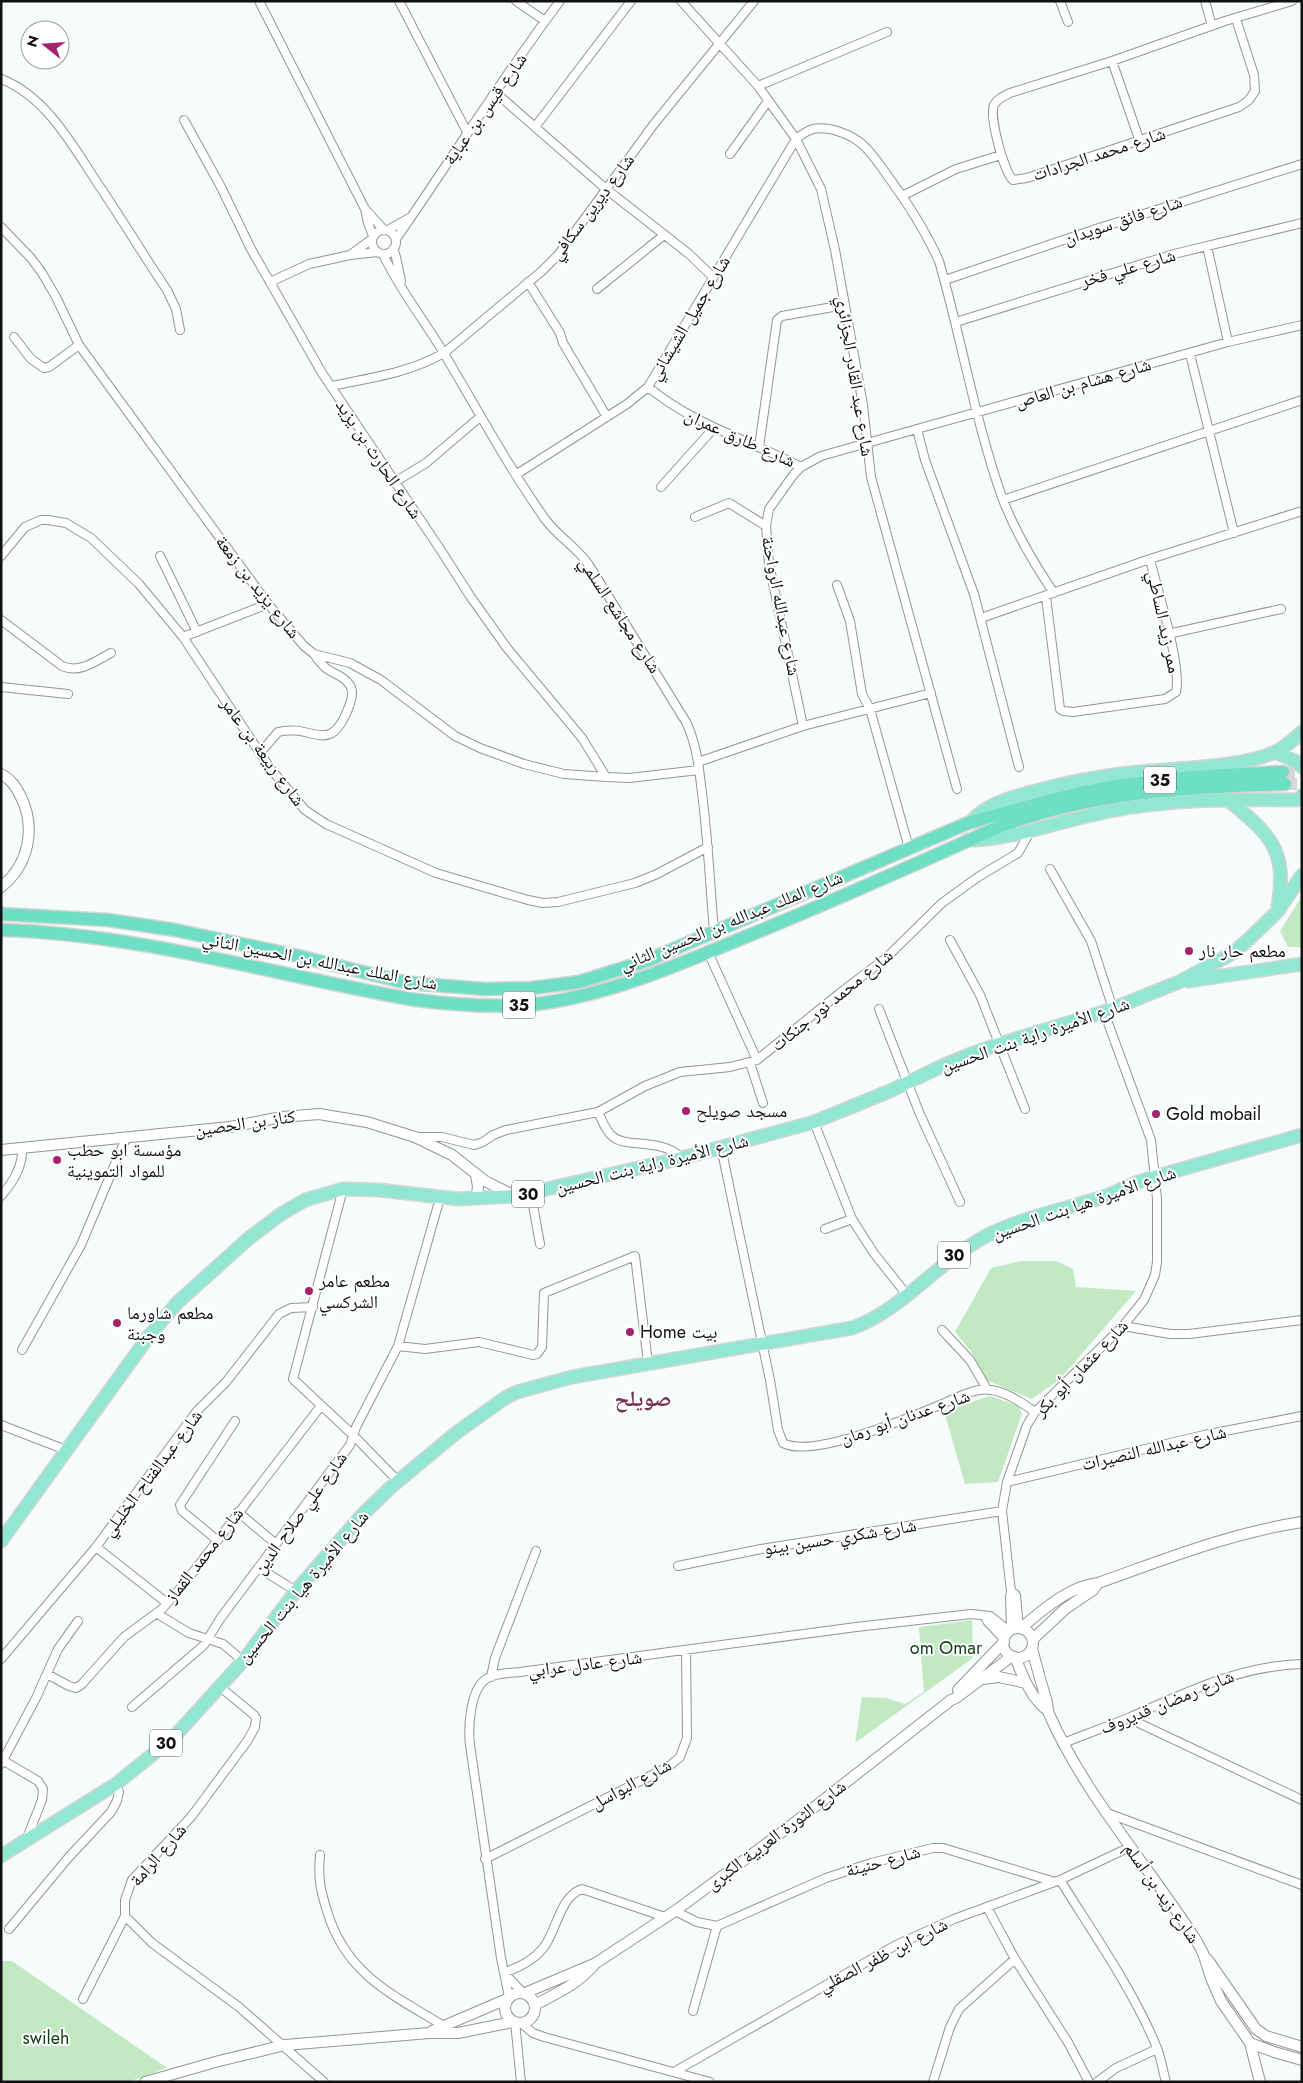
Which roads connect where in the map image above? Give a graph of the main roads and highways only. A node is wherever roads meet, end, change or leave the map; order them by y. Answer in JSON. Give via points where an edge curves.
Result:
{"nodes":[{"id":1,"x":1302,"y":732,"type":"edge"},
{"id":2,"x":1275,"y":752,"type":"junction"},
{"id":3,"x":1302,"y":766,"type":"edge"},
{"id":4,"x":1302,"y":796,"type":"edge"},
{"id":5,"x":1227,"y":799,"type":"junction"},
{"id":6,"x":971,"y":822,"type":"junction"},
{"id":7,"x":968,"y":840,"type":"junction"},
{"id":8,"x":1302,"y":875,"type":"edge"},
{"id":9,"x":1278,"y":911,"type":"junction"},
{"id":10,"x":1,"y":914,"type":"edge"},
{"id":11,"x":1,"y":930,"type":"edge"},
{"id":12,"x":1302,"y":964,"type":"edge"},
{"id":13,"x":1179,"y":982,"type":"junction"},
{"id":14,"x":1302,"y":1135,"type":"edge"},
{"id":15,"x":1,"y":1541,"type":"edge"},
{"id":16,"x":1,"y":1856,"type":"edge"}],
"edges":[{"from":1,"to":2,"type":"main road"},
{"from":2,"to":3,"type":"main road"},
{"from":2,"to":6,"type":"main road","via":[[1209,766],[1106,776],[1034,792],[987,808]]},
{"from":4,"to":5,"type":"main road","via":[[1297,800]]},
{"from":5,"to":7,"type":"main road","via":[[1130,807],[1069,819],[998,839]]},
{"from":5,"to":9,"type":"main road","via":[[1256,823],[1276,850],[1282,884]]},
{"from":6,"to":7,"type":"highway","name":"شارع الملك عبدالله بن الحسين الثاني","number":"35","via":[[1038,802],[1129,784],[1175,778],[1284,778],[1174,789],[1087,803],[1026,817]]},
{"from":6,"to":10,"type":"highway","name":"شارع الملك عبدالله بن الحسين الثاني","number":"35","via":[[646,961],[579,982],[532,988],[446,988],[399,981],[175,930],[108,920]]},
{"from":7,"to":11,"type":"highway","name":"شارع الملك عبدالله بن الحسين الثاني","number":"35","via":[[708,952],[621,985],[554,1001],[516,1005],[461,1005],[389,996],[141,943]]},
{"from":8,"to":9,"type":"main road","name":"شارع الأميرة راية بنت الحسين","number":"30"},
{"from":9,"to":13,"type":"main road","name":"شارع الأميرة راية بنت الحسين","number":"30","via":[[1233,953]]},
{"from":12,"to":13,"type":"main road"},
{"from":13,"to":15,"type":"main road","name":"شارع الأميرة راية بنت الحسين","number":"30","via":[[1109,1010],[999,1044],[814,1122],[682,1158],[516,1196],[440,1198],[379,1190],[342,1190],[312,1197],[287,1210],[248,1239],[191,1289],[149,1336]]},
{"from":14,"to":16,"type":"main road","name":"شارع الأميرة هيا بنت الحسين","number":"30","via":[[1156,1177],[1104,1197],[1015,1223],[972,1243],[907,1295],[874,1318],[852,1328],[559,1380],[517,1392],[456,1433],[398,1481],[351,1526],[243,1661],[173,1738],[116,1784]]}]}
